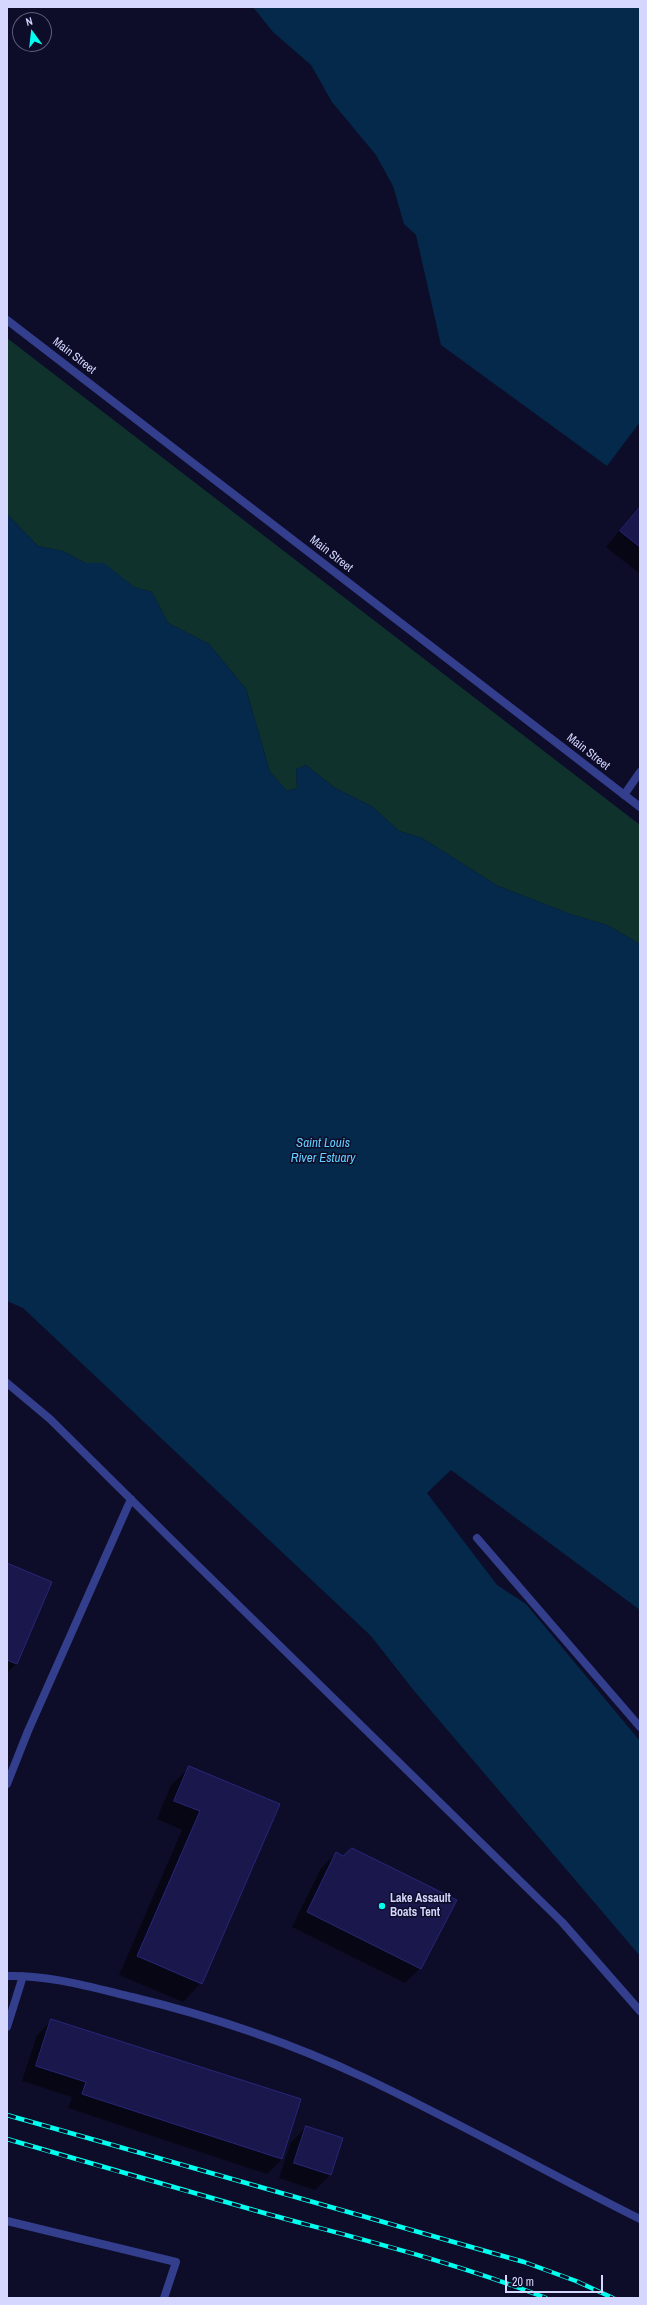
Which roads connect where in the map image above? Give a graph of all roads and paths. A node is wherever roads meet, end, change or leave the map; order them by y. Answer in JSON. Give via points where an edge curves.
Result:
{"nodes":[{"id":1,"x":7,"y":320,"type":"edge"},
{"id":2,"x":640,"y":772,"type":"edge"},
{"id":3,"x":624,"y":795,"type":"junction"},
{"id":4,"x":640,"y":807,"type":"edge"},
{"id":5,"x":7,"y":1383,"type":"edge"},
{"id":6,"x":131,"y":1499,"type":"junction"},
{"id":7,"x":477,"y":1538,"type":"dead end"},
{"id":8,"x":640,"y":1727,"type":"edge"},
{"id":9,"x":7,"y":1784,"type":"edge"},
{"id":10,"x":7,"y":1976,"type":"edge"},
{"id":11,"x":23,"y":1976,"type":"junction"},
{"id":12,"x":640,"y":2011,"type":"edge"},
{"id":13,"x":7,"y":2027,"type":"edge"},
{"id":14,"x":640,"y":2219,"type":"edge"},
{"id":15,"x":7,"y":2221,"type":"edge"},
{"id":16,"x":164,"y":2298,"type":"edge"}],
"edges":[{"from":1,"to":3,"type":"street","name":"Main Street"},
{"from":2,"to":3,"type":"street"},
{"from":3,"to":4,"type":"street","name":"Main Street"},
{"from":5,"to":6,"type":"street","via":[[50,1419]]},
{"from":6,"to":9,"type":"street"},
{"from":6,"to":12,"type":"street","via":[[562,1922]]},
{"from":7,"to":8,"type":"street"},
{"from":10,"to":11,"type":"street"},
{"from":11,"to":13,"type":"street"},
{"from":11,"to":14,"type":"street","via":[[60,1980],[157,2003],[302,2051],[364,2077],[451,2120]]},
{"from":15,"to":16,"type":"street","via":[[176,2262]]}]}
